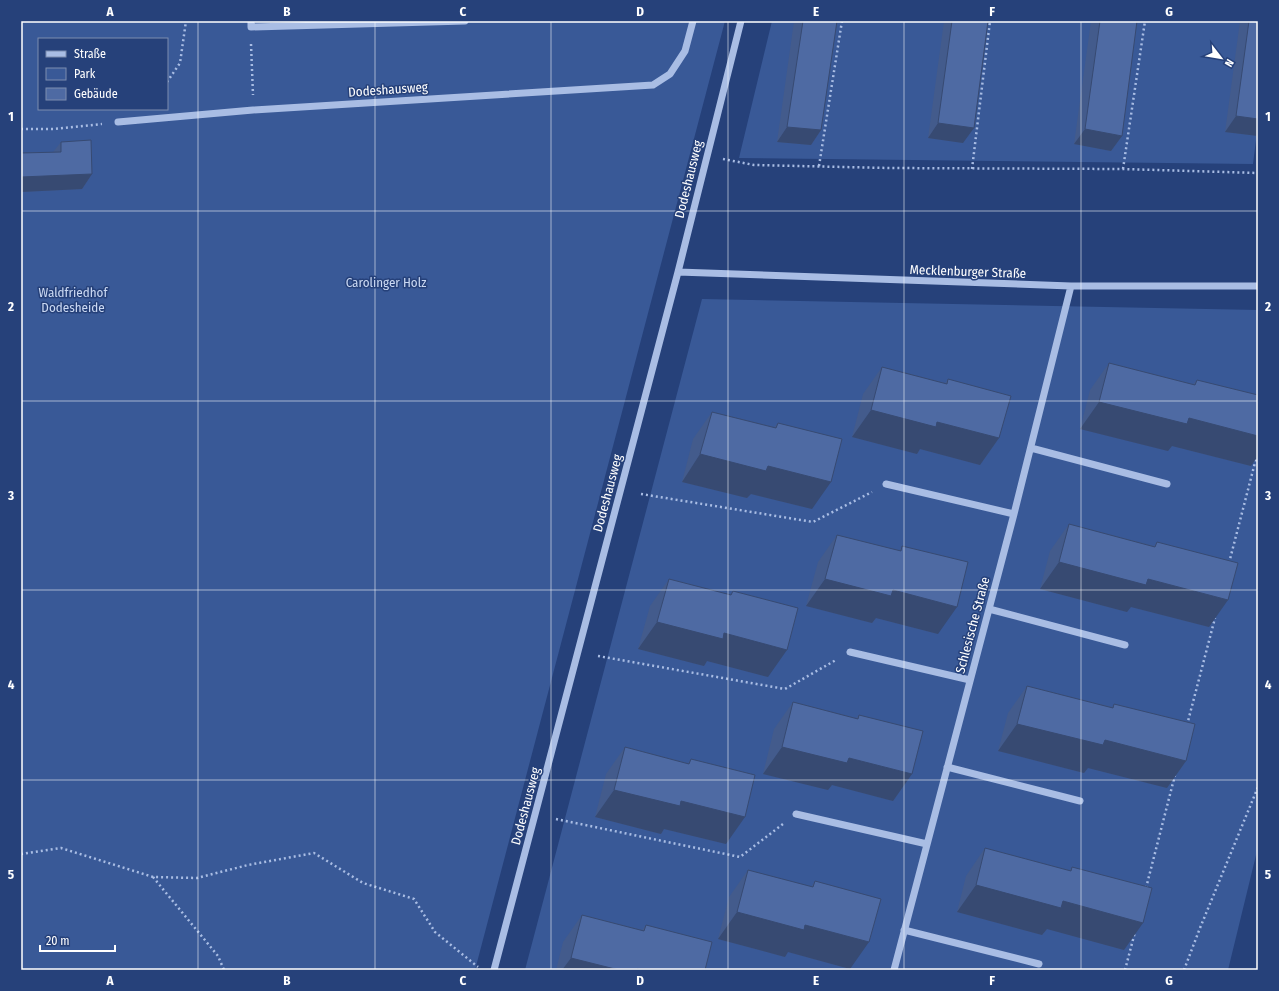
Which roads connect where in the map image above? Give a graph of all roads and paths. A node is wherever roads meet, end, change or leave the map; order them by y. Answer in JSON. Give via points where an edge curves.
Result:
{"nodes":[{"id":1,"x":186,"y":21,"type":"edge"},
{"id":2,"x":465,"y":21,"type":"edge"},
{"id":3,"x":693,"y":21,"type":"edge"},
{"id":4,"x":741,"y":21,"type":"edge"},
{"id":5,"x":842,"y":21,"type":"edge"},
{"id":6,"x":990,"y":21,"type":"edge"},
{"id":7,"x":1145,"y":21,"type":"edge"},
{"id":8,"x":251,"y":24,"type":"edge"},
{"id":9,"x":168,"y":81,"type":"edge"},
{"id":10,"x":253,"y":110,"type":"junction"},
{"id":11,"x":118,"y":122,"type":"joint"},
{"id":12,"x":21,"y":129,"type":"edge"},
{"id":13,"x":707,"y":156,"type":"junction"},
{"id":14,"x":819,"y":166,"type":"junction"},
{"id":15,"x":972,"y":169,"type":"junction"},
{"id":16,"x":1123,"y":169,"type":"junction"},
{"id":17,"x":1258,"y":173,"type":"edge"},
{"id":18,"x":678,"y":272,"type":"junction"},
{"id":19,"x":1071,"y":286,"type":"junction"},
{"id":20,"x":1258,"y":286,"type":"edge"},
{"id":21,"x":1031,"y":448,"type":"junction"},
{"id":22,"x":1258,"y":451,"type":"edge"},
{"id":23,"x":886,"y":484,"type":"joint"},
{"id":24,"x":1167,"y":484,"type":"dead end"},
{"id":25,"x":641,"y":494,"type":"dead end"},
{"id":26,"x":1014,"y":514,"type":"junction"},
{"id":27,"x":1227,"y":570,"type":"edge"},
{"id":28,"x":989,"y":609,"type":"junction"},
{"id":29,"x":1216,"y":615,"type":"edge"},
{"id":30,"x":1125,"y":645,"type":"dead end"},
{"id":31,"x":850,"y":652,"type":"joint"},
{"id":32,"x":598,"y":656,"type":"dead end"},
{"id":33,"x":970,"y":680,"type":"junction"},
{"id":34,"x":1186,"y":730,"type":"edge"},
{"id":35,"x":947,"y":767,"type":"junction"},
{"id":36,"x":1176,"y":769,"type":"edge"},
{"id":37,"x":1258,"y":787,"type":"edge"},
{"id":38,"x":1080,"y":801,"type":"dead end"},
{"id":39,"x":796,"y":814,"type":"joint"},
{"id":40,"x":556,"y":819,"type":"dead end"},
{"id":41,"x":927,"y":844,"type":"junction"},
{"id":42,"x":21,"y":854,"type":"edge"},
{"id":43,"x":154,"y":877,"type":"junction"},
{"id":44,"x":1145,"y":893,"type":"edge"},
{"id":45,"x":904,"y":930,"type":"junction"},
{"id":46,"x":1135,"y":931,"type":"edge"},
{"id":47,"x":1039,"y":964,"type":"dead end"},
{"id":48,"x":224,"y":970,"type":"edge"},
{"id":49,"x":482,"y":970,"type":"edge"},
{"id":50,"x":494,"y":970,"type":"edge"},
{"id":51,"x":894,"y":970,"type":"edge"},
{"id":52,"x":1125,"y":970,"type":"edge"},
{"id":53,"x":1184,"y":970,"type":"edge"}],
"edges":[{"from":1,"to":9,"type":"path","via":[[180,63]]},
{"from":2,"to":8,"type":"street"},
{"from":3,"to":10,"type":"street","name":"Dodeshausweg","via":[[685,51],[670,74],[653,85]]},
{"from":4,"to":13,"type":"street","name":"Dodeshausweg"},
{"from":5,"to":14,"type":"path"},
{"from":6,"to":15,"type":"path"},
{"from":7,"to":16,"type":"path"},
{"from":8,"to":10,"type":"path"},
{"from":10,"to":11,"type":"street","name":"Dodeshausweg"},
{"from":11,"to":12,"type":"path","via":[[53,129]]},
{"from":13,"to":14,"type":"path","via":[[754,165]]},
{"from":13,"to":18,"type":"street","name":"Dodeshausweg"},
{"from":14,"to":15,"type":"path"},
{"from":15,"to":16,"type":"path"},
{"from":16,"to":17,"type":"path"},
{"from":18,"to":19,"type":"street","name":"Mecklenburger Straße"},
{"from":18,"to":50,"type":"street","name":"Dodeshausweg"},
{"from":19,"to":20,"type":"street","name":"Mecklenburger Straße"},
{"from":19,"to":21,"type":"street","name":"Schlesische Straße"},
{"from":21,"to":24,"type":"street"},
{"from":21,"to":26,"type":"street","name":"Schlesische Straße"},
{"from":22,"to":27,"type":"path"},
{"from":23,"to":25,"type":"path","via":[[813,522]]},
{"from":23,"to":26,"type":"street"},
{"from":26,"to":28,"type":"street","name":"Schlesische Straße"},
{"from":28,"to":30,"type":"street"},
{"from":28,"to":33,"type":"street","name":"Schlesische Straße"},
{"from":29,"to":34,"type":"path"},
{"from":31,"to":32,"type":"path","via":[[785,690]]},
{"from":31,"to":33,"type":"street"},
{"from":33,"to":35,"type":"street","name":"Schlesische Straße"},
{"from":35,"to":38,"type":"street"},
{"from":35,"to":41,"type":"street","name":"Schlesische Straße"},
{"from":36,"to":44,"type":"path"},
{"from":37,"to":53,"type":"path"},
{"from":39,"to":40,"type":"path","via":[[740,857]]},
{"from":39,"to":41,"type":"street"},
{"from":41,"to":45,"type":"street","name":"Schlesische Straße"},
{"from":42,"to":43,"type":"path","via":[[60,848]]},
{"from":43,"to":48,"type":"path","via":[[218,956]]},
{"from":43,"to":49,"type":"path","via":[[197,878],[248,865],[314,853],[363,883],[414,899],[436,932]]},
{"from":45,"to":47,"type":"street"},
{"from":45,"to":51,"type":"street","name":"Schlesische Straße"},
{"from":46,"to":52,"type":"path"}]}
